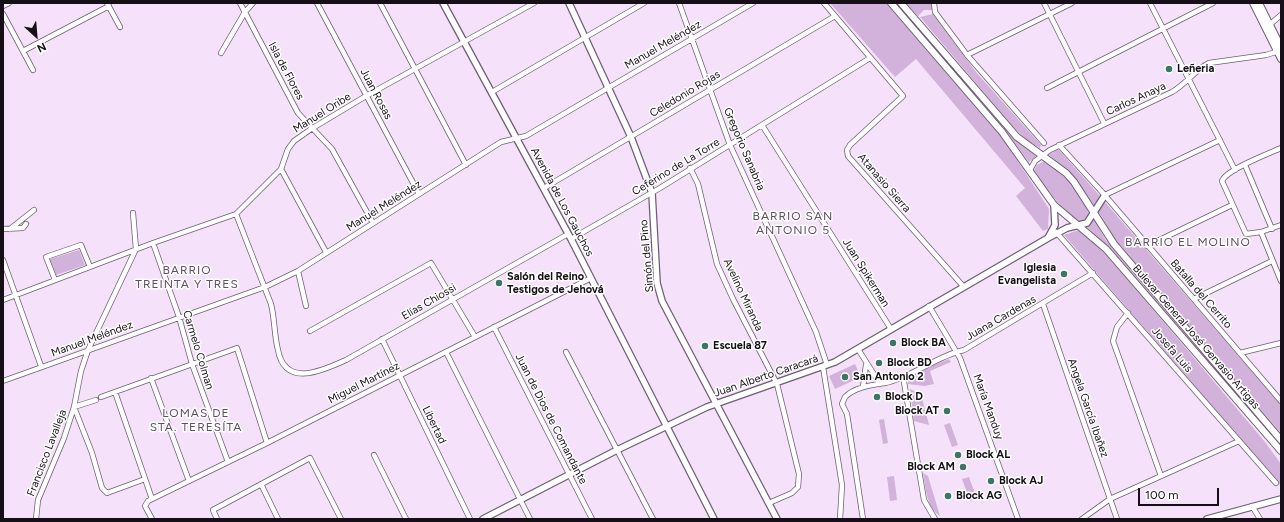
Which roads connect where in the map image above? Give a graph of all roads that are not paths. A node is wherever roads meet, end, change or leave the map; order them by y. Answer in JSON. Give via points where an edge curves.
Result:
{"nodes":[{"id":1,"x":9,"y":3,"type":"edge"},
{"id":2,"x":240,"y":3,"type":"edge"},
{"id":3,"x":253,"y":3,"type":"edge"},
{"id":4,"x":316,"y":3,"type":"edge"},
{"id":5,"x":380,"y":3,"type":"edge"},
{"id":6,"x":443,"y":3,"type":"edge"},
{"id":7,"x":534,"y":3,"type":"edge"},
{"id":8,"x":569,"y":3,"type":"edge"},
{"id":9,"x":644,"y":3,"type":"edge"},
{"id":10,"x":679,"y":3,"type":"edge"},
{"id":11,"x":753,"y":3,"type":"edge"},
{"id":12,"x":824,"y":3,"type":"edge"},
{"id":13,"x":891,"y":3,"type":"edge"},
{"id":14,"x":901,"y":3,"type":"edge"},
{"id":15,"x":934,"y":3,"type":"edge"},
{"id":16,"x":1044,"y":3,"type":"edge"},
{"id":17,"x":1072,"y":3,"type":"edge"},
{"id":18,"x":1150,"y":3,"type":"edge"},
{"id":19,"x":1213,"y":3,"type":"edge"},
{"id":20,"x":1253,"y":3,"type":"edge"},
{"id":21,"x":1259,"y":3,"type":"edge"},
{"id":22,"x":108,"y":5,"type":"edge"},
{"id":23,"x":3,"y":6,"type":"edge"},
{"id":24,"x":245,"y":12,"type":"junction"},
{"id":25,"x":3,"y":14,"type":"edge"},
{"id":26,"x":1050,"y":14,"type":"junction"},
{"id":27,"x":1281,"y":15,"type":"edge"},
{"id":28,"x":835,"y":16,"type":"junction"},
{"id":29,"x":1268,"y":26,"type":"junction"},
{"id":30,"x":120,"y":27,"type":"dead end"},
{"id":31,"x":1163,"y":29,"type":"junction"},
{"id":32,"x":585,"y":38,"type":"junction"},
{"id":33,"x":692,"y":38,"type":"junction"},
{"id":34,"x":464,"y":41,"type":"junction"},
{"id":35,"x":1280,"y":49,"type":"edge"},
{"id":36,"x":23,"y":51,"type":"junction"},
{"id":37,"x":221,"y":53,"type":"dead end"},
{"id":38,"x":966,"y":55,"type":"junction"},
{"id":39,"x":870,"y":58,"type":"junction"},
{"id":40,"x":1281,"y":59,"type":"edge"},
{"id":41,"x":415,"y":69,"type":"junction"},
{"id":42,"x":33,"y":70,"type":"dead end"},
{"id":43,"x":1078,"y":71,"type":"junction"},
{"id":44,"x":1189,"y":80,"type":"junction"},
{"id":45,"x":609,"y":87,"type":"junction"},
{"id":46,"x":1047,"y":88,"type":"dead end"},
{"id":47,"x":710,"y":90,"type":"junction"},
{"id":48,"x":492,"y":92,"type":"junction"},
{"id":49,"x":366,"y":96,"type":"junction"},
{"id":50,"x":1104,"y":123,"type":"junction"},
{"id":51,"x":762,"y":125,"type":"junction"},
{"id":52,"x":311,"y":129,"type":"junction"},
{"id":53,"x":631,"y":137,"type":"junction"},
{"id":54,"x":516,"y":138,"type":"junction"},
{"id":55,"x":1220,"y":140,"type":"junction"},
{"id":56,"x":1044,"y":143,"type":"dead end"},
{"id":57,"x":730,"y":145,"type":"junction"},
{"id":58,"x":1060,"y":145,"type":"junction"},
{"id":59,"x":1281,"y":148,"type":"edge"},
{"id":60,"x":1042,"y":155,"type":"junction"},
{"id":61,"x":466,"y":165,"type":"junction"},
{"id":62,"x":1245,"y":165,"type":"junction"},
{"id":63,"x":690,"y":168,"type":"junction"},
{"id":64,"x":281,"y":169,"type":"junction"},
{"id":65,"x":1030,"y":170,"type":"junction"},
{"id":66,"x":1235,"y":170,"type":"junction"},
{"id":67,"x":544,"y":188,"type":"junction"},
{"id":68,"x":652,"y":193,"type":"junction"},
{"id":69,"x":419,"y":194,"type":"junction"},
{"id":70,"x":1105,"y":195,"type":"junction"},
{"id":71,"x":1054,"y":205,"type":"junction"},
{"id":72,"x":1232,"y":205,"type":"junction"},
{"id":73,"x":34,"y":210,"type":"dead end"},
{"id":74,"x":1093,"y":212,"type":"junction"},
{"id":75,"x":133,"y":213,"type":"dead end"},
{"id":76,"x":236,"y":214,"type":"junction"},
{"id":77,"x":373,"y":223,"type":"junction"},
{"id":78,"x":26,"y":224,"type":"dead end"},
{"id":79,"x":1281,"y":225,"type":"edge"},
{"id":80,"x":1079,"y":226,"type":"junction"},
{"id":81,"x":3,"y":229,"type":"edge"},
{"id":82,"x":10,"y":229,"type":"junction"},
{"id":83,"x":1272,"y":229,"type":"junction"},
{"id":84,"x":1055,"y":231,"type":"junction"},
{"id":85,"x":1261,"y":232,"type":"junction"},
{"id":86,"x":570,"y":236,"type":"junction"},
{"id":87,"x":153,"y":243,"type":"junction"},
{"id":88,"x":1147,"y":246,"type":"junction"},
{"id":89,"x":136,"y":249,"type":"junction"},
{"id":90,"x":326,"y":252,"type":"junction"},
{"id":91,"x":3,"y":260,"type":"edge"},
{"id":92,"x":1272,"y":261,"type":"junction"},
{"id":93,"x":90,"y":267,"type":"junction"},
{"id":94,"x":298,"y":271,"type":"junction"},
{"id":95,"x":1093,"y":273,"type":"junction"},
{"id":96,"x":591,"y":278,"type":"junction"},
{"id":97,"x":55,"y":280,"type":"junction"},
{"id":98,"x":1281,"y":282,"type":"edge"},
{"id":99,"x":963,"y":286,"type":"junction"},
{"id":100,"x":265,"y":287,"type":"junction"},
{"id":101,"x":16,"y":295,"type":"junction"},
{"id":102,"x":1194,"y":299,"type":"junction"},
{"id":103,"x":3,"y":300,"type":"edge"},
{"id":104,"x":452,"y":300,"type":"junction"},
{"id":105,"x":1043,"y":304,"type":"junction"},
{"id":106,"x":306,"y":306,"type":"dead end"},
{"id":107,"x":929,"y":306,"type":"junction"},
{"id":108,"x":1128,"y":313,"type":"junction"},
{"id":109,"x":179,"y":317,"type":"junction"},
{"id":110,"x":494,"y":327,"type":"junction"},
{"id":111,"x":891,"y":329,"type":"junction"},
{"id":112,"x":310,"y":331,"type":"dead end"},
{"id":113,"x":475,"y":337,"type":"junction"},
{"id":114,"x":382,"y":339,"type":"junction"},
{"id":115,"x":1281,"y":342,"type":"edge"},
{"id":116,"x":858,"y":349,"type":"junction"},
{"id":117,"x":88,"y":350,"type":"junction"},
{"id":118,"x":957,"y":351,"type":"junction"},
{"id":119,"x":446,"y":352,"type":"junction"},
{"id":120,"x":566,"y":352,"type":"dead end"},
{"id":121,"x":1240,"y":353,"type":"junction"},
{"id":122,"x":866,"y":363,"type":"junction"},
{"id":123,"x":192,"y":364,"type":"junction"},
{"id":124,"x":41,"y":366,"type":"junction"},
{"id":125,"x":825,"y":366,"type":"junction"},
{"id":126,"x":400,"y":375,"type":"junction"},
{"id":127,"x":903,"y":376,"type":"junction"},
{"id":128,"x":151,"y":378,"type":"junction"},
{"id":129,"x":3,"y":381,"type":"edge"},
{"id":130,"x":777,"y":384,"type":"junction"},
{"id":131,"x":880,"y":384,"type":"junction"},
{"id":132,"x":863,"y":388,"type":"junction"},
{"id":133,"x":115,"y":392,"type":"junction"},
{"id":134,"x":101,"y":397,"type":"dead end"},
{"id":135,"x":96,"y":400,"type":"dead end"},
{"id":136,"x":1281,"y":401,"type":"edge"},
{"id":137,"x":716,"y":404,"type":"junction"},
{"id":138,"x":74,"y":408,"type":"junction"},
{"id":139,"x":666,"y":426,"type":"junction"},
{"id":140,"x":1281,"y":440,"type":"edge"},
{"id":141,"x":1239,"y":441,"type":"junction"},
{"id":142,"x":267,"y":443,"type":"junction"},
{"id":143,"x":618,"y":450,"type":"junction"},
{"id":144,"x":1281,"y":451,"type":"edge"},
{"id":145,"x":374,"y":455,"type":"dead end"},
{"id":146,"x":228,"y":462,"type":"junction"},
{"id":147,"x":569,"y":475,"type":"junction"},
{"id":148,"x":1161,"y":476,"type":"junction"},
{"id":149,"x":145,"y":479,"type":"junction"},
{"id":150,"x":189,"y":480,"type":"junction"},
{"id":151,"x":1276,"y":483,"type":"dead end"},
{"id":152,"x":261,"y":484,"type":"junction"},
{"id":153,"x":152,"y":499,"type":"junction"},
{"id":154,"x":1110,"y":499,"type":"junction"},
{"id":155,"x":1281,"y":499,"type":"edge"},
{"id":156,"x":520,"y":500,"type":"junction"},
{"id":157,"x":769,"y":503,"type":"junction"},
{"id":158,"x":1252,"y":506,"type":"junction"},
{"id":159,"x":36,"y":519,"type":"edge"},
{"id":160,"x":152,"y":519,"type":"edge"},
{"id":161,"x":217,"y":519,"type":"edge"},
{"id":162,"x":278,"y":519,"type":"edge"},
{"id":163,"x":341,"y":519,"type":"edge"},
{"id":164,"x":406,"y":519,"type":"edge"},
{"id":165,"x":470,"y":519,"type":"edge"},
{"id":166,"x":483,"y":519,"type":"edge"},
{"id":167,"x":530,"y":519,"type":"edge"},
{"id":168,"x":592,"y":519,"type":"edge"},
{"id":169,"x":653,"y":519,"type":"edge"},
{"id":170,"x":714,"y":519,"type":"edge"},
{"id":171,"x":777,"y":519,"type":"edge"},
{"id":172,"x":840,"y":519,"type":"edge"},
{"id":173,"x":863,"y":519,"type":"edge"},
{"id":174,"x":935,"y":519,"type":"edge"},
{"id":175,"x":1018,"y":519,"type":"edge"},
{"id":176,"x":1082,"y":519,"type":"edge"},
{"id":177,"x":1117,"y":519,"type":"edge"},
{"id":178,"x":1209,"y":519,"type":"edge"},
{"id":179,"x":1260,"y":519,"type":"edge"}],
"edges":[{"from":1,"to":23,"type":"street"},
{"from":2,"to":24,"type":"street","name":"Isla de Flores"},
{"from":3,"to":24,"type":"street"},
{"from":4,"to":49,"type":"street","name":"Juan Rosas"},
{"from":5,"to":41,"type":"street"},
{"from":6,"to":34,"type":"street","name":"Avenida de Los Gauchos"},
{"from":7,"to":34,"type":"street","name":"Manuel Oribe"},
{"from":8,"to":32,"type":"street","name":"Simón del Pino"},
{"from":9,"to":32,"type":"street"},
{"from":10,"to":33,"type":"street","name":"Gregorio Sanabria"},
{"from":11,"to":33,"type":"street","name":"Manuel Meléndez"},
{"from":12,"to":28,"type":"street","name":"Atanasio Sierra"},
{"from":13,"to":65,"type":"main road","name":"Bulevar General José Gervasio Artigas","via":[[1002,132]]},
{"from":14,"to":60,"type":"main road","name":"Bulevar General José Gervasio Artigas","via":[[1017,137]]},
{"from":15,"to":38,"type":"street","via":[[935,12]]},
{"from":16,"to":26,"type":"street"},
{"from":17,"to":26,"type":"street"},
{"from":18,"to":31,"type":"street"},
{"from":19,"to":31,"type":"street"},
{"from":20,"to":29,"type":"main road"},
{"from":21,"to":29,"type":"main road"},
{"from":22,"to":30,"type":"street"},
{"from":22,"to":36,"type":"street"},
{"from":24,"to":37,"type":"street"},
{"from":24,"to":52,"type":"street","name":"Isla de Flores","via":[[298,113]]},
{"from":25,"to":36,"type":"street"},
{"from":26,"to":38,"type":"street"},
{"from":26,"to":43,"type":"street"},
{"from":27,"to":29,"type":"street"},
{"from":28,"to":39,"type":"street","name":"Atanasio Sierra"},
{"from":28,"to":47,"type":"street","name":"Celedonio Rojas"},
{"from":29,"to":35,"type":"main road"},
{"from":31,"to":43,"type":"street"},
{"from":31,"to":44,"type":"street"},
{"from":32,"to":45,"type":"street","name":"Simón del Pino"},
{"from":32,"to":48,"type":"street"},
{"from":33,"to":45,"type":"street","name":"Manuel Meléndez"},
{"from":33,"to":47,"type":"street","name":"Gregorio Sanabria"},
{"from":34,"to":41,"type":"street","name":"Manuel Oribe"},
{"from":34,"to":48,"type":"street","name":"Avenida de Los Gauchos"},
{"from":35,"to":40,"type":"main road"},
{"from":35,"to":44,"type":"street","name":"Carlos Anaya","via":[[1255,57],[1216,60],[1202,67]]},
{"from":36,"to":42,"type":"street"},
{"from":38,"to":56,"type":"street"},
{"from":39,"to":51,"type":"street","name":"Ceferino de La Torre"},
{"from":39,"to":99,"type":"street","name":"Atanasio Sierra","via":[[903,98],[850,145],[847,150],[848,156]]},
{"from":41,"to":49,"type":"street","name":"Manuel Oribe"},
{"from":41,"to":61,"type":"street"},
{"from":43,"to":46,"type":"street"},
{"from":43,"to":50,"type":"street"},
{"from":44,"to":50,"type":"street","name":"Carlos Anaya","via":[[1172,92]]},
{"from":44,"to":55,"type":"street"},
{"from":45,"to":53,"type":"street","name":"Simón del Pino"},
{"from":45,"to":54,"type":"street","name":"Manuel Meléndez","via":[[526,136]]},
{"from":47,"to":53,"type":"street","name":"Celedonio Rojas"},
{"from":47,"to":57,"type":"street","name":"Gregorio Sanabria"},
{"from":48,"to":54,"type":"street","name":"Avenida de Los Gauchos"},
{"from":49,"to":52,"type":"street","name":"Manuel Oribe"},
{"from":49,"to":69,"type":"street","name":"Juan Rosas"},
{"from":50,"to":58,"type":"street","name":"Carlos Anaya"},
{"from":51,"to":57,"type":"street","name":"Ceferino de La Torre"},
{"from":51,"to":111,"type":"street","name":"Juan Spikerman"},
{"from":52,"to":64,"type":"street","name":"Manuel Oribe","via":[[294,141],[288,149]]},
{"from":52,"to":77,"type":"street","name":"Isla de Flores","via":[[332,149]]},
{"from":53,"to":67,"type":"street","name":"Celedonio Rojas"},
{"from":53,"to":68,"type":"street","name":"Simón del Pino"},
{"from":54,"to":61,"type":"street","name":"Manuel Meléndez","via":[[501,142]]},
{"from":54,"to":67,"type":"street","name":"Avenida de Los Gauchos"},
{"from":55,"to":66,"type":"street"},
{"from":55,"to":70,"type":"street"},
{"from":57,"to":63,"type":"street","name":"Ceferino de La Torre"},
{"from":57,"to":125,"type":"street","name":"Gregorio Sanabria","via":[[816,332]]},
{"from":58,"to":60,"type":"street","name":"Carlos Anaya"},
{"from":58,"to":70,"type":"street","name":"Batalla del Cerrito"},
{"from":59,"to":62,"type":"street"},
{"from":60,"to":65,"type":"street","via":[[1032,164]]},
{"from":60,"to":74,"type":"main road","name":"Bulevar General José Gervasio Artigas","via":[[1066,173]]},
{"from":61,"to":69,"type":"street","name":"Manuel Meléndez"},
{"from":62,"to":66,"type":"street"},
{"from":62,"to":83,"type":"street"},
{"from":63,"to":68,"type":"street","name":"Ceferino de La Torre"},
{"from":63,"to":130,"type":"street","name":"Avelino Miranda","via":[[698,184],[717,264]]},
{"from":64,"to":76,"type":"street","name":"Manuel Oribe"},
{"from":64,"to":90,"type":"street"},
{"from":65,"to":71,"type":"main road","name":"Bulevar General José Gervasio Artigas"},
{"from":66,"to":72,"type":"street","via":[[1222,181]]},
{"from":67,"to":86,"type":"street","name":"Avenida de Los Gauchos"},
{"from":68,"to":86,"type":"street","name":"Ceferino de La Torre"},
{"from":68,"to":137,"type":"street","name":"Simón del Pino","via":[[659,292]]},
{"from":69,"to":77,"type":"street","name":"Manuel Meléndez"},
{"from":70,"to":74,"type":"street"},
{"from":70,"to":88,"type":"street","name":"Batalla del Cerrito"},
{"from":71,"to":80,"type":"main road","name":"Bulevar General José Gervasio Artigas"},
{"from":71,"to":84,"type":"street"},
{"from":72,"to":85,"type":"street","via":[[1244,232]]},
{"from":72,"to":88,"type":"street"},
{"from":73,"to":82,"type":"street"},
{"from":74,"to":80,"type":"street","via":[[1089,221]]},
{"from":74,"to":140,"type":"main road","name":"Bulevar General José Gervasio Artigas","via":[[1114,244]]},
{"from":75,"to":89,"type":"street"},
{"from":76,"to":87,"type":"street","name":"Manuel Oribe"},
{"from":76,"to":100,"type":"street"},
{"from":77,"to":90,"type":"street","name":"Manuel Meléndez"},
{"from":78,"to":82,"type":"street","via":[[23,228]]},
{"from":79,"to":83,"type":"street"},
{"from":80,"to":84,"type":"street"},
{"from":80,"to":144,"type":"main road","name":"Bulevar General José Gervasio Artigas","via":[[1106,249]]},
{"from":81,"to":82,"type":"street"},
{"from":83,"to":85,"type":"street"},
{"from":84,"to":95,"type":"street","name":"Josefa Luis"},
{"from":84,"to":99,"type":"street","name":"Juan Alberto Caracará","via":[[1048,238]]},
{"from":85,"to":92,"type":"street"},
{"from":86,"to":96,"type":"street","name":"Avenida de Los Gauchos"},
{"from":86,"to":104,"type":"street","name":"Elías Chiossi"},
{"from":87,"to":89,"type":"street","name":"Manuel Oribe"},
{"from":87,"to":109,"type":"street","name":"Carmelo Colman"},
{"from":88,"to":102,"type":"street","name":"Batalla del Cerrito"},
{"from":89,"to":93,"type":"street","name":"Manuel Oribe"},
{"from":89,"to":117,"type":"street","name":"Francisco Lavalleja"},
{"from":90,"to":94,"type":"street","name":"Manuel Meléndez"},
{"from":91,"to":101,"type":"street"},
{"from":92,"to":98,"type":"street"},
{"from":92,"to":102,"type":"street"},
{"from":93,"to":97,"type":"street","name":"Manuel Oribe"},
{"from":93,"to":97,"type":"street","via":[[81,245],[46,257]]},
{"from":94,"to":100,"type":"street","name":"Manuel Meléndez"},
{"from":94,"to":106,"type":"street"},
{"from":95,"to":105,"type":"street","name":"Juana Cardenas"},
{"from":95,"to":108,"type":"street","name":"Josefa Luis"},
{"from":96,"to":110,"type":"street","name":"Miguel Martínez"},
{"from":96,"to":139,"type":"street","name":"Avenida de Los Gauchos"},
{"from":97,"to":101,"type":"street","name":"Manuel Oribe"},
{"from":99,"to":107,"type":"street","name":"Juan Alberto Caracará"},
{"from":100,"to":109,"type":"street","name":"Manuel Meléndez"},
{"from":100,"to":114,"type":"street","name":"Elías Chiossi","via":[[274,316],[278,351],[284,366],[294,374],[331,367]]},
{"from":101,"to":103,"type":"street","name":"Manuel Oribe"},
{"from":101,"to":124,"type":"street"},
{"from":102,"to":121,"type":"street","name":"Batalla del Cerrito"},
{"from":104,"to":112,"type":"street","via":[[431,263]]},
{"from":104,"to":113,"type":"street"},
{"from":104,"to":114,"type":"street","name":"Elías Chiossi"},
{"from":105,"to":118,"type":"street","name":"Juana Cardenas","via":[[964,350]]},
{"from":105,"to":154,"type":"street","name":"Angela García Ibañez"},
{"from":107,"to":111,"type":"street","name":"Juan Alberto Caracará"},
{"from":107,"to":118,"type":"street","name":"María Manduy"},
{"from":108,"to":141,"type":"street","name":"Josefa Luis"},
{"from":108,"to":148,"type":"street","via":[[1117,327],[1113,341]]},
{"from":109,"to":117,"type":"street","name":"Manuel Meléndez"},
{"from":109,"to":123,"type":"street","name":"Carmelo Colman"},
{"from":110,"to":113,"type":"street","name":"Miguel Martínez"},
{"from":110,"to":147,"type":"street","name":"Juan de Dios de Comandante"},
{"from":111,"to":116,"type":"street","name":"Juan Alberto Caracará"},
{"from":113,"to":119,"type":"street","name":"Miguel Martínez"},
{"from":114,"to":126,"type":"street","name":"Libertad"},
{"from":115,"to":121,"type":"street"},
{"from":116,"to":122,"type":"street"},
{"from":116,"to":125,"type":"street","name":"Juan Alberto Caracará"},
{"from":117,"to":124,"type":"street","name":"Manuel Meléndez"},
{"from":117,"to":138,"type":"street","name":"Francisco Lavalleja"},
{"from":118,"to":127,"type":"street","name":"Juana Cardenas"},
{"from":118,"to":175,"type":"street","name":"María Manduy"},
{"from":119,"to":126,"type":"street","name":"Miguel Martínez"},
{"from":119,"to":156,"type":"street"},
{"from":120,"to":143,"type":"street"},
{"from":121,"to":136,"type":"street","name":"Batalla del Cerrito"},
{"from":122,"to":131,"type":"street"},
{"from":122,"to":132,"type":"street"},
{"from":123,"to":128,"type":"street"},
{"from":123,"to":142,"type":"street","via":[[237,348]]},
{"from":123,"to":146,"type":"street","name":"Carmelo Colman"},
{"from":124,"to":129,"type":"street","name":"Manuel Meléndez"},
{"from":125,"to":130,"type":"street","name":"Juan Alberto Caracará"},
{"from":125,"to":172,"type":"street","name":"Gregorio Sanabria","via":[[842,485]]},
{"from":126,"to":142,"type":"street","name":"Miguel Martínez"},
{"from":126,"to":165,"type":"street","name":"Libertad"},
{"from":127,"to":131,"type":"street","name":"Juana Cardenas"},
{"from":127,"to":174,"type":"street","via":[[924,500]]},
{"from":128,"to":133,"type":"street"},
{"from":128,"to":150,"type":"street"},
{"from":130,"to":137,"type":"street","name":"Juan Alberto Caracará"},
{"from":130,"to":157,"type":"street","name":"Avelino Miranda","via":[[799,474],[798,487],[792,493]]},
{"from":131,"to":132,"type":"street","name":"Juana Cardenas"},
{"from":132,"to":173,"type":"street","name":"Juana Cardenas","via":[[847,395],[842,404],[847,414]]},
{"from":133,"to":134,"type":"street"},
{"from":133,"to":149,"type":"street"},
{"from":135,"to":138,"type":"street"},
{"from":137,"to":139,"type":"street","name":"Juan Alberto Caracará"},
{"from":137,"to":157,"type":"street","name":"Simón del Pino"},
{"from":138,"to":149,"type":"street","via":[[92,453],[102,488],[107,493]]},
{"from":138,"to":159,"type":"street","name":"Francisco Lavalleja","via":[[58,456],[38,500]]},
{"from":139,"to":143,"type":"street","name":"Juan Alberto Caracará"},
{"from":139,"to":170,"type":"street","name":"Avenida de Los Gauchos"},
{"from":141,"to":148,"type":"street"},
{"from":141,"to":151,"type":"street","name":"Josefa Luis"},
{"from":142,"to":146,"type":"street","name":"Miguel Martínez"},
{"from":143,"to":147,"type":"street","name":"Juan Alberto Caracará"},
{"from":143,"to":169,"type":"street"},
{"from":145,"to":164,"type":"street"},
{"from":146,"to":150,"type":"street","name":"Miguel Martínez"},
{"from":147,"to":156,"type":"street","name":"Juan Alberto Caracará"},
{"from":147,"to":168,"type":"street","name":"Juan de Dios de Comandante"},
{"from":148,"to":154,"type":"street"},
{"from":149,"to":153,"type":"street"},
{"from":150,"to":153,"type":"street","name":"Miguel Martínez"},
{"from":152,"to":161,"type":"street","via":[[213,510]]},
{"from":152,"to":162,"type":"street"},
{"from":152,"to":163,"type":"street","via":[[310,458]]},
{"from":153,"to":160,"type":"street","name":"Miguel Martínez","via":[[146,504]]},
{"from":154,"to":176,"type":"street"},
{"from":154,"to":177,"type":"street","name":"Angela García Ibañez"},
{"from":155,"to":158,"type":"street"},
{"from":156,"to":166,"type":"street","name":"Juan Alberto Caracará"},
{"from":156,"to":167,"type":"street"},
{"from":157,"to":171,"type":"street","name":"Simón del Pino"},
{"from":158,"to":178,"type":"street"},
{"from":158,"to":179,"type":"street"}]}
